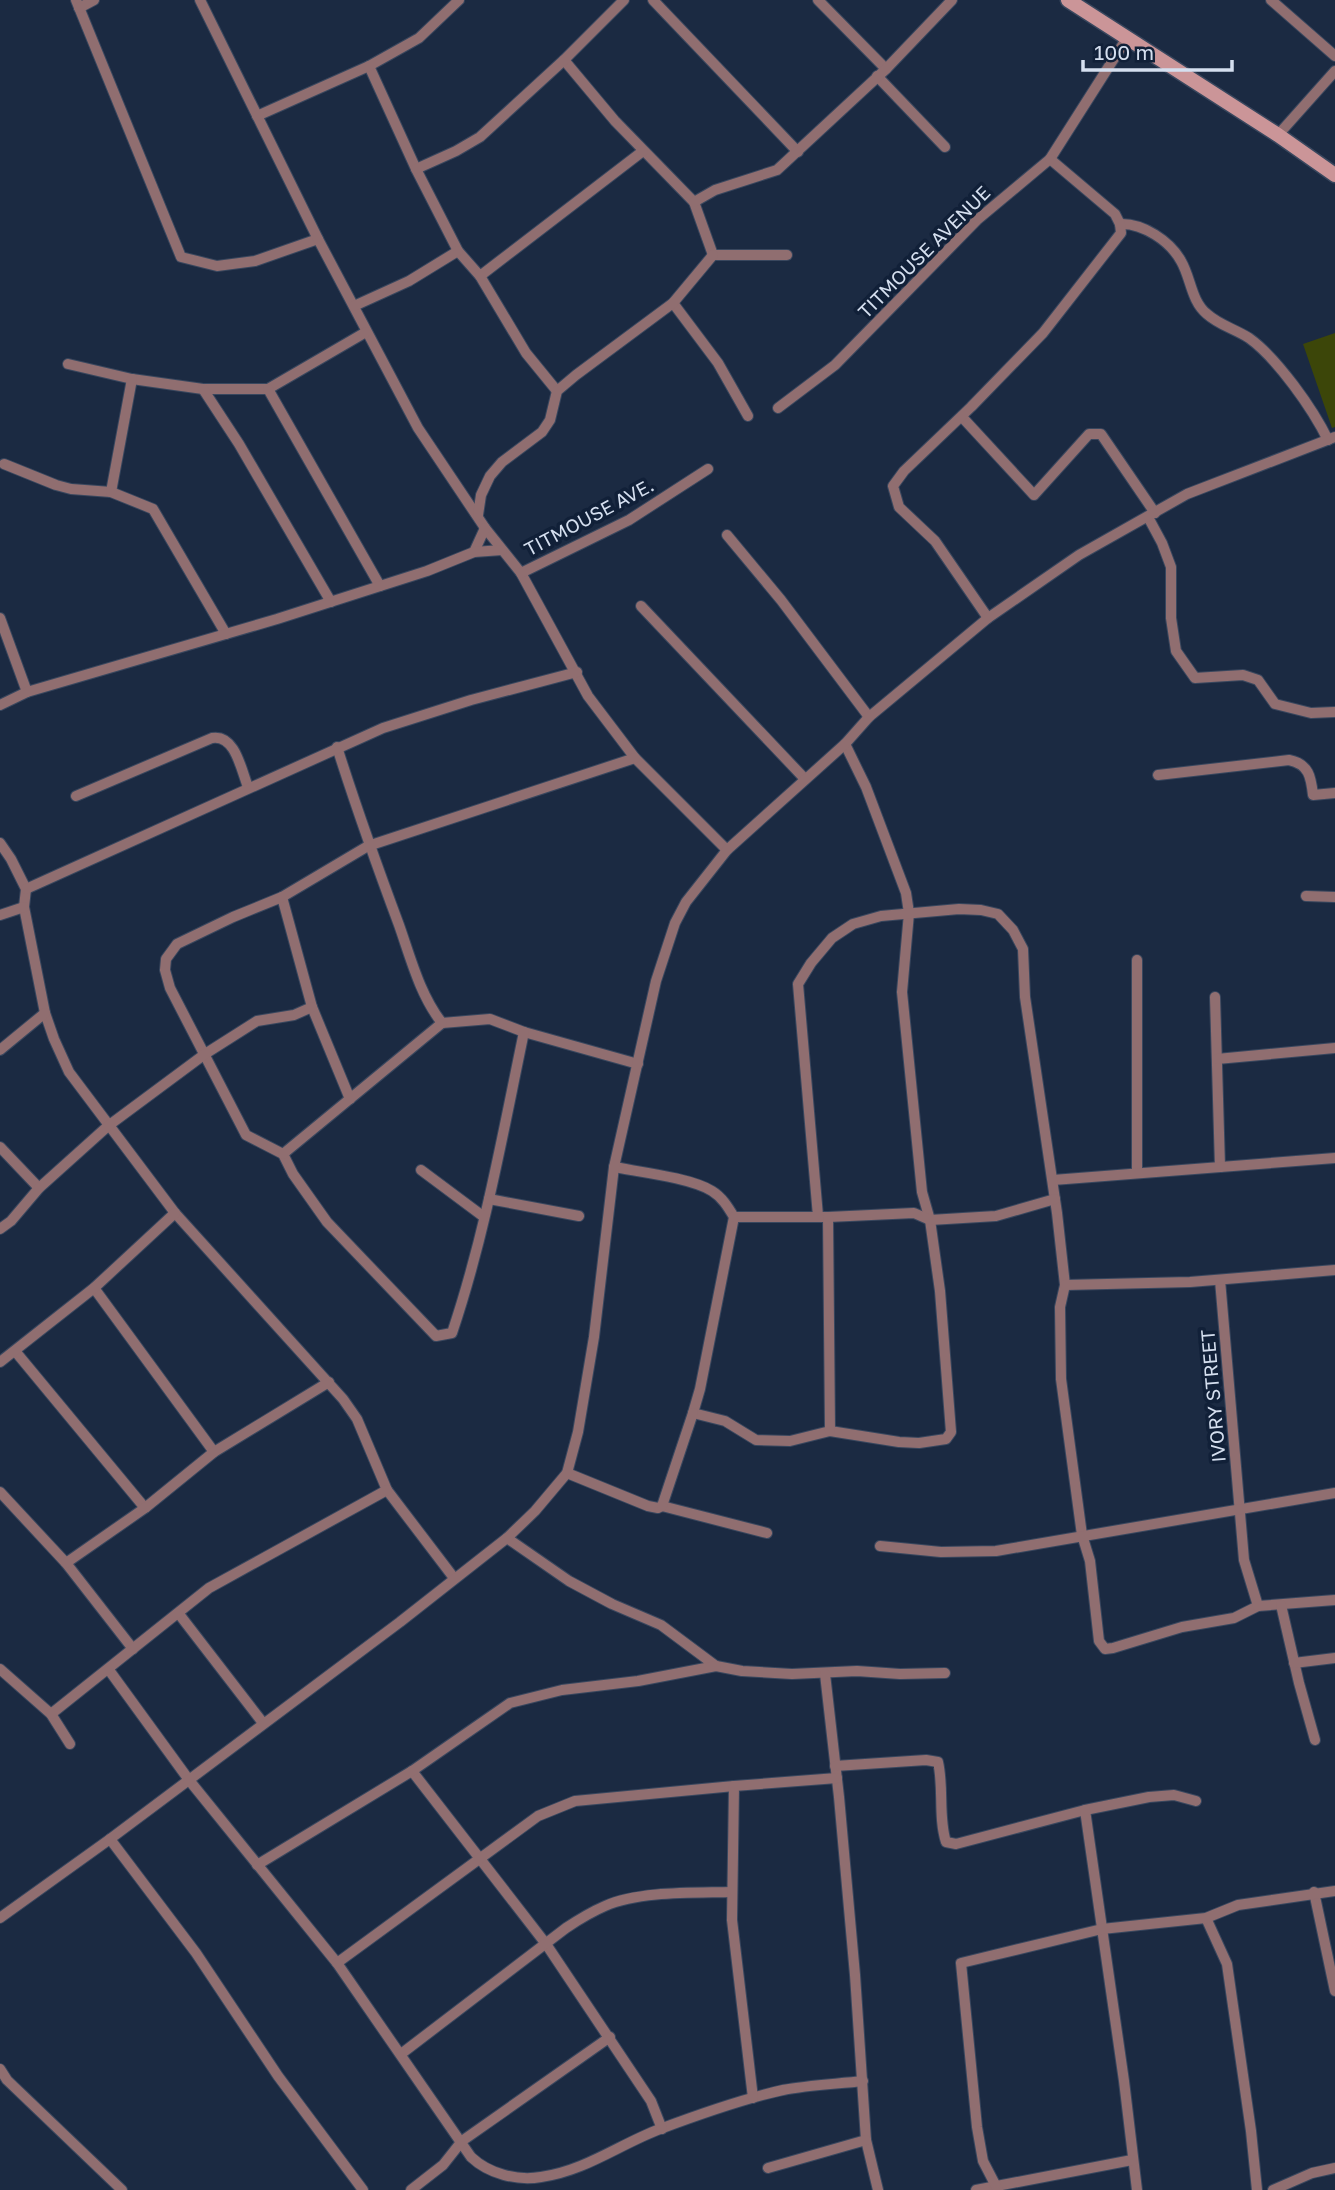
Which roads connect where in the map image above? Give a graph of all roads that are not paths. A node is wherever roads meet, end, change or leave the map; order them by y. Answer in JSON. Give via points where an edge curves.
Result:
{"nodes":[{"id":1,"x":94,"y":0,"type":"edge"},
{"id":2,"x":200,"y":0,"type":"edge"},
{"id":3,"x":459,"y":0,"type":"edge"},
{"id":4,"x":624,"y":0,"type":"edge"},
{"id":5,"x":653,"y":0,"type":"edge"},
{"id":6,"x":818,"y":0,"type":"edge"},
{"id":7,"x":952,"y":0,"type":"edge"},
{"id":8,"x":1068,"y":0,"type":"edge"},
{"id":9,"x":1271,"y":0,"type":"edge"},
{"id":10,"x":77,"y":4,"type":"edge"},
{"id":11,"x":1127,"y":38,"type":"junction"},
{"id":12,"x":1335,"y":56,"type":"edge"},
{"id":13,"x":564,"y":60,"type":"junction"},
{"id":14,"x":369,"y":66,"type":"junction"},
{"id":15,"x":1335,"y":71,"type":"edge"},
{"id":16,"x":881,"y":72,"type":"junction"},
{"id":17,"x":257,"y":116,"type":"junction"},
{"id":18,"x":1278,"y":135,"type":"junction"},
{"id":19,"x":945,"y":147,"type":"dead end"},
{"id":20,"x":643,"y":151,"type":"junction"},
{"id":21,"x":798,"y":152,"type":"junction"},
{"id":22,"x":1050,"y":159,"type":"junction"},
{"id":23,"x":416,"y":170,"type":"junction"},
{"id":24,"x":1335,"y":175,"type":"edge"},
{"id":25,"x":694,"y":202,"type":"junction"},
{"id":26,"x":1120,"y":224,"type":"junction"},
{"id":27,"x":318,"y":239,"type":"junction"},
{"id":28,"x":458,"y":251,"type":"junction"},
{"id":29,"x":713,"y":255,"type":"junction"},
{"id":30,"x":787,"y":255,"type":"dead end"},
{"id":31,"x":480,"y":276,"type":"junction"},
{"id":32,"x":673,"y":303,"type":"junction"},
{"id":33,"x":354,"y":306,"type":"junction"},
{"id":34,"x":366,"y":332,"type":"junction"},
{"id":35,"x":68,"y":364,"type":"dead end"},
{"id":36,"x":132,"y":379,"type":"junction"},
{"id":37,"x":203,"y":389,"type":"junction"},
{"id":38,"x":268,"y":389,"type":"junction"},
{"id":39,"x":557,"y":391,"type":"junction"},
{"id":40,"x":778,"y":408,"type":"dead end"},
{"id":41,"x":748,"y":416,"type":"dead end"},
{"id":42,"x":962,"y":417,"type":"junction"},
{"id":43,"x":1332,"y":438,"type":"edge"},
{"id":44,"x":4,"y":464,"type":"dead end"},
{"id":45,"x":708,"y":469,"type":"dead end"},
{"id":46,"x":111,"y":492,"type":"junction"},
{"id":47,"x":478,"y":514,"type":"junction"},
{"id":48,"x":1152,"y":515,"type":"junction"},
{"id":49,"x":485,"y":528,"type":"junction"},
{"id":50,"x":727,"y":535,"type":"dead end"},
{"id":51,"x":502,"y":550,"type":"junction"},
{"id":52,"x":474,"y":552,"type":"junction"},
{"id":53,"x":521,"y":573,"type":"junction"},
{"id":54,"x":380,"y":586,"type":"junction"},
{"id":55,"x":331,"y":602,"type":"junction"},
{"id":56,"x":641,"y":606,"type":"dead end"},
{"id":57,"x":0,"y":618,"type":"edge"},
{"id":58,"x":988,"y":618,"type":"junction"},
{"id":59,"x":226,"y":634,"type":"junction"},
{"id":60,"x":577,"y":672,"type":"junction"},
{"id":61,"x":27,"y":692,"type":"junction"},
{"id":62,"x":0,"y":705,"type":"edge"},
{"id":63,"x":1335,"y":712,"type":"edge"},
{"id":64,"x":869,"y":717,"type":"junction"},
{"id":65,"x":845,"y":744,"type":"junction"},
{"id":66,"x":337,"y":747,"type":"junction"},
{"id":67,"x":635,"y":758,"type":"junction"},
{"id":68,"x":1158,"y":775,"type":"dead end"},
{"id":69,"x":805,"y":779,"type":"junction"},
{"id":70,"x":248,"y":787,"type":"junction"},
{"id":71,"x":1335,"y":793,"type":"edge"},
{"id":72,"x":76,"y":796,"type":"dead end"},
{"id":73,"x":0,"y":843,"type":"edge"},
{"id":74,"x":368,"y":846,"type":"junction"},
{"id":75,"x":727,"y":850,"type":"junction"},
{"id":76,"x":26,"y":889,"type":"junction"},
{"id":77,"x":1306,"y":896,"type":"dead end"},
{"id":78,"x":282,"y":897,"type":"junction"},
{"id":79,"x":1335,"y":897,"type":"edge"},
{"id":80,"x":24,"y":907,"type":"junction"},
{"id":81,"x":909,"y":913,"type":"junction"},
{"id":82,"x":0,"y":915,"type":"edge"},
{"id":83,"x":1136,"y":960,"type":"dead end"},
{"id":84,"x":1215,"y":997,"type":"dead end"},
{"id":85,"x":312,"y":1007,"type":"junction"},
{"id":86,"x":45,"y":1013,"type":"junction"},
{"id":87,"x":442,"y":1023,"type":"junction"},
{"id":88,"x":524,"y":1032,"type":"junction"},
{"id":89,"x":1335,"y":1048,"type":"edge"},
{"id":90,"x":0,"y":1050,"type":"edge"},
{"id":91,"x":205,"y":1054,"type":"junction"},
{"id":92,"x":1217,"y":1059,"type":"junction"},
{"id":93,"x":638,"y":1064,"type":"junction"},
{"id":94,"x":350,"y":1099,"type":"junction"},
{"id":95,"x":108,"y":1126,"type":"junction"},
{"id":96,"x":0,"y":1147,"type":"edge"},
{"id":97,"x":283,"y":1154,"type":"junction"},
{"id":98,"x":1335,"y":1158,"type":"edge"},
{"id":99,"x":614,"y":1167,"type":"junction"},
{"id":100,"x":1220,"y":1167,"type":"junction"},
{"id":101,"x":421,"y":1170,"type":"dead end"},
{"id":102,"x":1137,"y":1173,"type":"junction"},
{"id":103,"x":1053,"y":1180,"type":"junction"},
{"id":104,"x":39,"y":1188,"type":"junction"},
{"id":105,"x":489,"y":1199,"type":"junction"},
{"id":106,"x":1055,"y":1199,"type":"junction"},
{"id":107,"x":175,"y":1213,"type":"junction"},
{"id":108,"x":579,"y":1216,"type":"dead end"},
{"id":109,"x":484,"y":1217,"type":"junction"},
{"id":110,"x":733,"y":1217,"type":"junction"},
{"id":111,"x":823,"y":1217,"type":"junction"},
{"id":112,"x":930,"y":1220,"type":"junction"},
{"id":113,"x":0,"y":1229,"type":"edge"},
{"id":114,"x":1335,"y":1270,"type":"edge"},
{"id":115,"x":1220,"y":1280,"type":"junction"},
{"id":116,"x":1065,"y":1285,"type":"junction"},
{"id":117,"x":94,"y":1288,"type":"junction"},
{"id":118,"x":15,"y":1351,"type":"junction"},
{"id":119,"x":0,"y":1362,"type":"edge"},
{"id":120,"x":329,"y":1382,"type":"junction"},
{"id":121,"x":693,"y":1413,"type":"junction"},
{"id":122,"x":831,"y":1432,"type":"junction"},
{"id":123,"x":215,"y":1452,"type":"junction"},
{"id":124,"x":567,"y":1473,"type":"junction"},
{"id":125,"x":387,"y":1490,"type":"junction"},
{"id":126,"x":0,"y":1492,"type":"edge"},
{"id":127,"x":1335,"y":1493,"type":"edge"},
{"id":128,"x":662,"y":1506,"type":"junction"},
{"id":129,"x":145,"y":1508,"type":"junction"},
{"id":130,"x":1240,"y":1509,"type":"junction"},
{"id":131,"x":767,"y":1533,"type":"dead end"},
{"id":132,"x":1082,"y":1535,"type":"junction"},
{"id":133,"x":506,"y":1538,"type":"junction"},
{"id":134,"x":880,"y":1546,"type":"dead end"},
{"id":135,"x":66,"y":1563,"type":"junction"},
{"id":136,"x":454,"y":1578,"type":"junction"},
{"id":137,"x":1335,"y":1600,"type":"edge"},
{"id":138,"x":1281,"y":1605,"type":"junction"},
{"id":139,"x":1258,"y":1606,"type":"junction"},
{"id":140,"x":179,"y":1614,"type":"junction"},
{"id":141,"x":133,"y":1649,"type":"junction"},
{"id":142,"x":1335,"y":1658,"type":"edge"},
{"id":143,"x":1294,"y":1663,"type":"junction"},
{"id":144,"x":716,"y":1666,"type":"junction"},
{"id":145,"x":0,"y":1669,"type":"edge"},
{"id":146,"x":109,"y":1670,"type":"junction"},
{"id":147,"x":945,"y":1673,"type":"dead end"},
{"id":148,"x":825,"y":1674,"type":"junction"},
{"id":149,"x":51,"y":1714,"type":"junction"},
{"id":150,"x":263,"y":1723,"type":"junction"},
{"id":151,"x":1315,"y":1740,"type":"dead end"},
{"id":152,"x":70,"y":1744,"type":"dead end"},
{"id":153,"x":835,"y":1766,"type":"junction"},
{"id":154,"x":412,"y":1771,"type":"junction"},
{"id":155,"x":836,"y":1778,"type":"junction"},
{"id":156,"x":189,"y":1780,"type":"junction"},
{"id":157,"x":734,"y":1786,"type":"junction"},
{"id":158,"x":1195,"y":1801,"type":"dead end"},
{"id":159,"x":1085,"y":1810,"type":"junction"},
{"id":160,"x":110,"y":1839,"type":"junction"},
{"id":161,"x":481,"y":1858,"type":"junction"},
{"id":162,"x":257,"y":1865,"type":"junction"},
{"id":163,"x":1335,"y":1891,"type":"edge"},
{"id":164,"x":731,"y":1892,"type":"junction"},
{"id":165,"x":1314,"y":1892,"type":"junction"},
{"id":166,"x":0,"y":1918,"type":"edge"},
{"id":167,"x":1206,"y":1918,"type":"junction"},
{"id":168,"x":1102,"y":1929,"type":"junction"},
{"id":169,"x":546,"y":1944,"type":"junction"},
{"id":170,"x":337,"y":1963,"type":"junction"},
{"id":171,"x":1335,"y":1990,"type":"edge"},
{"id":172,"x":610,"y":2037,"type":"junction"},
{"id":173,"x":401,"y":2054,"type":"junction"},
{"id":174,"x":0,"y":2069,"type":"edge"},
{"id":175,"x":863,"y":2081,"type":"junction"},
{"id":176,"x":753,"y":2098,"type":"junction"},
{"id":177,"x":662,"y":2129,"type":"junction"},
{"id":178,"x":866,"y":2140,"type":"junction"},
{"id":179,"x":462,"y":2141,"type":"junction"},
{"id":180,"x":1132,"y":2160,"type":"junction"},
{"id":181,"x":768,"y":2168,"type":"dead end"},
{"id":182,"x":1335,"y":2168,"type":"edge"},
{"id":183,"x":997,"y":2188,"type":"edge"},
{"id":184,"x":122,"y":2190,"type":"edge"},
{"id":185,"x":363,"y":2190,"type":"edge"},
{"id":186,"x":411,"y":2190,"type":"edge"},
{"id":187,"x":878,"y":2190,"type":"edge"},
{"id":188,"x":976,"y":2190,"type":"edge"},
{"id":189,"x":1137,"y":2190,"type":"edge"},
{"id":190,"x":1257,"y":2190,"type":"edge"},
{"id":191,"x":1273,"y":2190,"type":"edge"}],
"edges":[{"from":1,"to":10,"type":"street"},
{"from":2,"to":17,"type":"street"},
{"from":3,"to":14,"type":"street","via":[[419,38]]},
{"from":4,"to":13,"type":"street"},
{"from":5,"to":21,"type":"street"},
{"from":6,"to":16,"type":"street"},
{"from":7,"to":16,"type":"street"},
{"from":8,"to":11,"type":"main road"},
{"from":9,"to":12,"type":"street"},
{"from":10,"to":27,"type":"street","via":[[181,257],[217,266],[255,261]]},
{"from":11,"to":18,"type":"main road"},
{"from":11,"to":22,"type":"street","name":"TITMOUSE AVENUE"},
{"from":13,"to":20,"type":"street"},
{"from":13,"to":23,"type":"street","via":[[480,137]]},
{"from":14,"to":17,"type":"street"},
{"from":14,"to":23,"type":"street"},
{"from":15,"to":18,"type":"street"},
{"from":16,"to":19,"type":"street"},
{"from":16,"to":21,"type":"street"},
{"from":17,"to":27,"type":"street"},
{"from":18,"to":24,"type":"main road"},
{"from":20,"to":25,"type":"street"},
{"from":20,"to":31,"type":"street"},
{"from":21,"to":25,"type":"street","via":[[778,170],[715,190]]},
{"from":22,"to":26,"type":"street","via":[[1115,214]]},
{"from":22,"to":40,"type":"street","name":"TITMOUSE AVENUE","via":[[976,220],[835,365]]},
{"from":23,"to":28,"type":"street"},
{"from":25,"to":29,"type":"street"},
{"from":26,"to":42,"type":"street","via":[[1121,233],[1043,333]]},
{"from":26,"to":43,"type":"street","via":[[1133,223],[1159,237],[1181,260],[1204,313],[1262,350]]},
{"from":27,"to":33,"type":"street"},
{"from":28,"to":31,"type":"street"},
{"from":28,"to":33,"type":"street","via":[[409,281]]},
{"from":29,"to":30,"type":"street"},
{"from":29,"to":32,"type":"street"},
{"from":31,"to":39,"type":"street","via":[[526,353]]},
{"from":32,"to":39,"type":"street"},
{"from":32,"to":41,"type":"street","via":[[718,363]]},
{"from":33,"to":34,"type":"street"},
{"from":34,"to":38,"type":"street"},
{"from":34,"to":47,"type":"street","via":[[418,428]]},
{"from":35,"to":36,"type":"street"},
{"from":36,"to":37,"type":"street"},
{"from":36,"to":46,"type":"street"},
{"from":37,"to":38,"type":"street"},
{"from":37,"to":55,"type":"street"},
{"from":38,"to":54,"type":"street"},
{"from":39,"to":47,"type":"street","via":[[554,411],[542,432],[490,476]]},
{"from":42,"to":48,"type":"street","via":[[1034,495],[1089,434],[1101,434]]},
{"from":42,"to":58,"type":"street","via":[[893,486],[899,507],[935,541]]},
{"from":43,"to":48,"type":"street","via":[[1187,494]]},
{"from":44,"to":46,"type":"street","via":[[71,489]]},
{"from":45,"to":53,"type":"street","name":"TITMOUSE AVE.","via":[[629,520]]},
{"from":46,"to":59,"type":"street","via":[[152,509]]},
{"from":47,"to":49,"type":"street"},
{"from":48,"to":58,"type":"street","via":[[1079,555]]},
{"from":48,"to":63,"type":"street","via":[[1171,567],[1176,651],[1195,678],[1243,675],[1258,680],[1275,704],[1311,713]]},
{"from":49,"to":51,"type":"street"},
{"from":49,"to":52,"type":"street"},
{"from":50,"to":64,"type":"street"},
{"from":51,"to":52,"type":"street"},
{"from":51,"to":53,"type":"street"},
{"from":52,"to":54,"type":"street"},
{"from":53,"to":60,"type":"street"},
{"from":54,"to":55,"type":"street"},
{"from":55,"to":59,"type":"street"},
{"from":56,"to":69,"type":"street"},
{"from":57,"to":61,"type":"street"},
{"from":58,"to":64,"type":"street"},
{"from":59,"to":61,"type":"street"},
{"from":60,"to":66,"type":"street","via":[[471,700]]},
{"from":60,"to":67,"type":"street","via":[[588,696]]},
{"from":61,"to":62,"type":"street"},
{"from":64,"to":65,"type":"street"},
{"from":65,"to":69,"type":"street"},
{"from":65,"to":81,"type":"street","via":[[882,829]]},
{"from":66,"to":70,"type":"street"},
{"from":66,"to":74,"type":"street"},
{"from":67,"to":74,"type":"street"},
{"from":67,"to":75,"type":"street"},
{"from":68,"to":71,"type":"street","via":[[1289,760],[1300,762],[1310,773],[1313,795]]},
{"from":69,"to":75,"type":"street"},
{"from":70,"to":72,"type":"street","via":[[230,743],[220,737]]},
{"from":70,"to":76,"type":"street"},
{"from":73,"to":76,"type":"street"},
{"from":74,"to":78,"type":"street"},
{"from":74,"to":87,"type":"street","via":[[429,1007]]},
{"from":75,"to":93,"type":"street","via":[[675,923],[656,981]]},
{"from":76,"to":80,"type":"street"},
{"from":77,"to":79,"type":"street"},
{"from":78,"to":85,"type":"street"},
{"from":78,"to":91,"type":"street","via":[[177,944],[166,959],[170,988]]},
{"from":80,"to":82,"type":"street"},
{"from":80,"to":86,"type":"street"},
{"from":81,"to":103,"type":"street","via":[[981,910],[998,914],[1013,930],[1023,949],[1025,997]]},
{"from":81,"to":111,"type":"street","via":[[853,924],[832,937],[798,984]]},
{"from":81,"to":112,"type":"street","via":[[902,992],[922,1192]]},
{"from":83,"to":102,"type":"street"},
{"from":84,"to":92,"type":"street"},
{"from":85,"to":91,"type":"street","via":[[257,1021]]},
{"from":85,"to":94,"type":"street"},
{"from":86,"to":90,"type":"street"},
{"from":86,"to":95,"type":"street","via":[[69,1072]]},
{"from":87,"to":88,"type":"street","via":[[490,1019]]},
{"from":87,"to":94,"type":"street"},
{"from":88,"to":93,"type":"street"},
{"from":88,"to":105,"type":"street"},
{"from":89,"to":92,"type":"street"},
{"from":91,"to":95,"type":"street"},
{"from":91,"to":97,"type":"street","via":[[246,1135]]},
{"from":92,"to":100,"type":"street"},
{"from":93,"to":99,"type":"street"},
{"from":94,"to":97,"type":"street"},
{"from":95,"to":104,"type":"street"},
{"from":95,"to":107,"type":"street"},
{"from":96,"to":104,"type":"street"},
{"from":97,"to":109,"type":"street","via":[[327,1222],[436,1336],[453,1333]]},
{"from":98,"to":100,"type":"street"},
{"from":99,"to":110,"type":"street","via":[[713,1191]]},
{"from":99,"to":124,"type":"street","via":[[594,1337]]},
{"from":100,"to":102,"type":"street"},
{"from":101,"to":109,"type":"street"},
{"from":102,"to":103,"type":"street"},
{"from":103,"to":106,"type":"street"},
{"from":104,"to":113,"type":"street"},
{"from":105,"to":108,"type":"street"},
{"from":105,"to":109,"type":"street"},
{"from":106,"to":112,"type":"street","via":[[996,1216]]},
{"from":106,"to":116,"type":"street"},
{"from":107,"to":117,"type":"street"},
{"from":107,"to":120,"type":"street"},
{"from":110,"to":111,"type":"street"},
{"from":110,"to":121,"type":"street"},
{"from":111,"to":112,"type":"street","via":[[914,1213]]},
{"from":111,"to":122,"type":"street"},
{"from":112,"to":122,"type":"street","via":[[951,1432],[946,1439],[919,1443]]},
{"from":114,"to":115,"type":"street"},
{"from":115,"to":116,"type":"street"},
{"from":115,"to":130,"type":"street","name":"IVORY STREET"},
{"from":116,"to":132,"type":"street","via":[[1060,1307],[1061,1379]]},
{"from":117,"to":118,"type":"street"},
{"from":117,"to":123,"type":"street"},
{"from":118,"to":119,"type":"street"},
{"from":118,"to":129,"type":"street"},
{"from":120,"to":123,"type":"street"},
{"from":120,"to":125,"type":"street","via":[[357,1419]]},
{"from":121,"to":122,"type":"street","via":[[725,1421],[755,1440],[790,1441]]},
{"from":121,"to":128,"type":"street"},
{"from":123,"to":129,"type":"street"},
{"from":124,"to":128,"type":"street","via":[[648,1506]]},
{"from":124,"to":133,"type":"street"},
{"from":125,"to":136,"type":"street"},
{"from":125,"to":140,"type":"street","via":[[226,1577]]},
{"from":126,"to":135,"type":"street"},
{"from":127,"to":130,"type":"street"},
{"from":128,"to":131,"type":"street"},
{"from":129,"to":135,"type":"street"},
{"from":130,"to":132,"type":"street"},
{"from":130,"to":139,"type":"street","name":"IVORY STREET","via":[[1245,1569]]},
{"from":132,"to":134,"type":"street","via":[[988,1551]]},
{"from":132,"to":139,"type":"street","via":[[1090,1562],[1096,1628],[1105,1649],[1228,1619]]},
{"from":133,"to":136,"type":"street"},
{"from":133,"to":144,"type":"street","via":[[569,1581],[660,1625]]},
{"from":135,"to":141,"type":"street"},
{"from":136,"to":150,"type":"street"},
{"from":137,"to":138,"type":"street"},
{"from":138,"to":139,"type":"street"},
{"from":138,"to":143,"type":"street"},
{"from":140,"to":141,"type":"street"},
{"from":140,"to":150,"type":"street"},
{"from":141,"to":146,"type":"street"},
{"from":142,"to":143,"type":"street"},
{"from":143,"to":151,"type":"street"},
{"from":144,"to":148,"type":"street"},
{"from":144,"to":154,"type":"street","via":[[562,1690],[510,1703]]},
{"from":145,"to":149,"type":"street"},
{"from":146,"to":149,"type":"street"},
{"from":146,"to":156,"type":"street"},
{"from":147,"to":148,"type":"street"},
{"from":148,"to":153,"type":"street"},
{"from":149,"to":152,"type":"street"},
{"from":150,"to":156,"type":"street"},
{"from":153,"to":155,"type":"street"},
{"from":153,"to":159,"type":"street","via":[[938,1762],[943,1833],[946,1842],[956,1844]]},
{"from":154,"to":161,"type":"street"},
{"from":154,"to":162,"type":"street"},
{"from":155,"to":157,"type":"street"},
{"from":155,"to":175,"type":"street"},
{"from":156,"to":160,"type":"street"},
{"from":156,"to":162,"type":"street"},
{"from":157,"to":161,"type":"street","via":[[575,1801],[538,1815]]},
{"from":157,"to":164,"type":"street"},
{"from":158,"to":159,"type":"street","via":[[1162,1795]]},
{"from":159,"to":168,"type":"street"},
{"from":160,"to":166,"type":"street"},
{"from":160,"to":185,"type":"street"},
{"from":161,"to":169,"type":"street"},
{"from":161,"to":170,"type":"street"},
{"from":162,"to":170,"type":"street"},
{"from":163,"to":165,"type":"street"},
{"from":164,"to":169,"type":"street","via":[[662,1894],[608,1905]]},
{"from":164,"to":176,"type":"street"},
{"from":165,"to":167,"type":"street","via":[[1238,1906]]},
{"from":165,"to":171,"type":"street"},
{"from":167,"to":168,"type":"street"},
{"from":167,"to":190,"type":"street","via":[[1227,1964]]},
{"from":168,"to":180,"type":"street"},
{"from":168,"to":183,"type":"street","via":[[961,1963],[977,2127],[984,2161]]},
{"from":169,"to":172,"type":"street"},
{"from":169,"to":173,"type":"street"},
{"from":170,"to":173,"type":"street"},
{"from":172,"to":177,"type":"street","via":[[652,2101]]},
{"from":172,"to":179,"type":"street"},
{"from":173,"to":179,"type":"street"},
{"from":174,"to":184,"type":"street"},
{"from":175,"to":176,"type":"street"},
{"from":175,"to":178,"type":"street"},
{"from":176,"to":177,"type":"street"},
{"from":177,"to":179,"type":"street","via":[[570,2171],[540,2178],[495,2172],[471,2157]]},
{"from":178,"to":181,"type":"street"},
{"from":178,"to":187,"type":"street"},
{"from":179,"to":186,"type":"street","via":[[443,2165]]},
{"from":180,"to":183,"type":"street"},
{"from":180,"to":189,"type":"street"},
{"from":182,"to":191,"type":"street"},
{"from":183,"to":188,"type":"street"}]}
